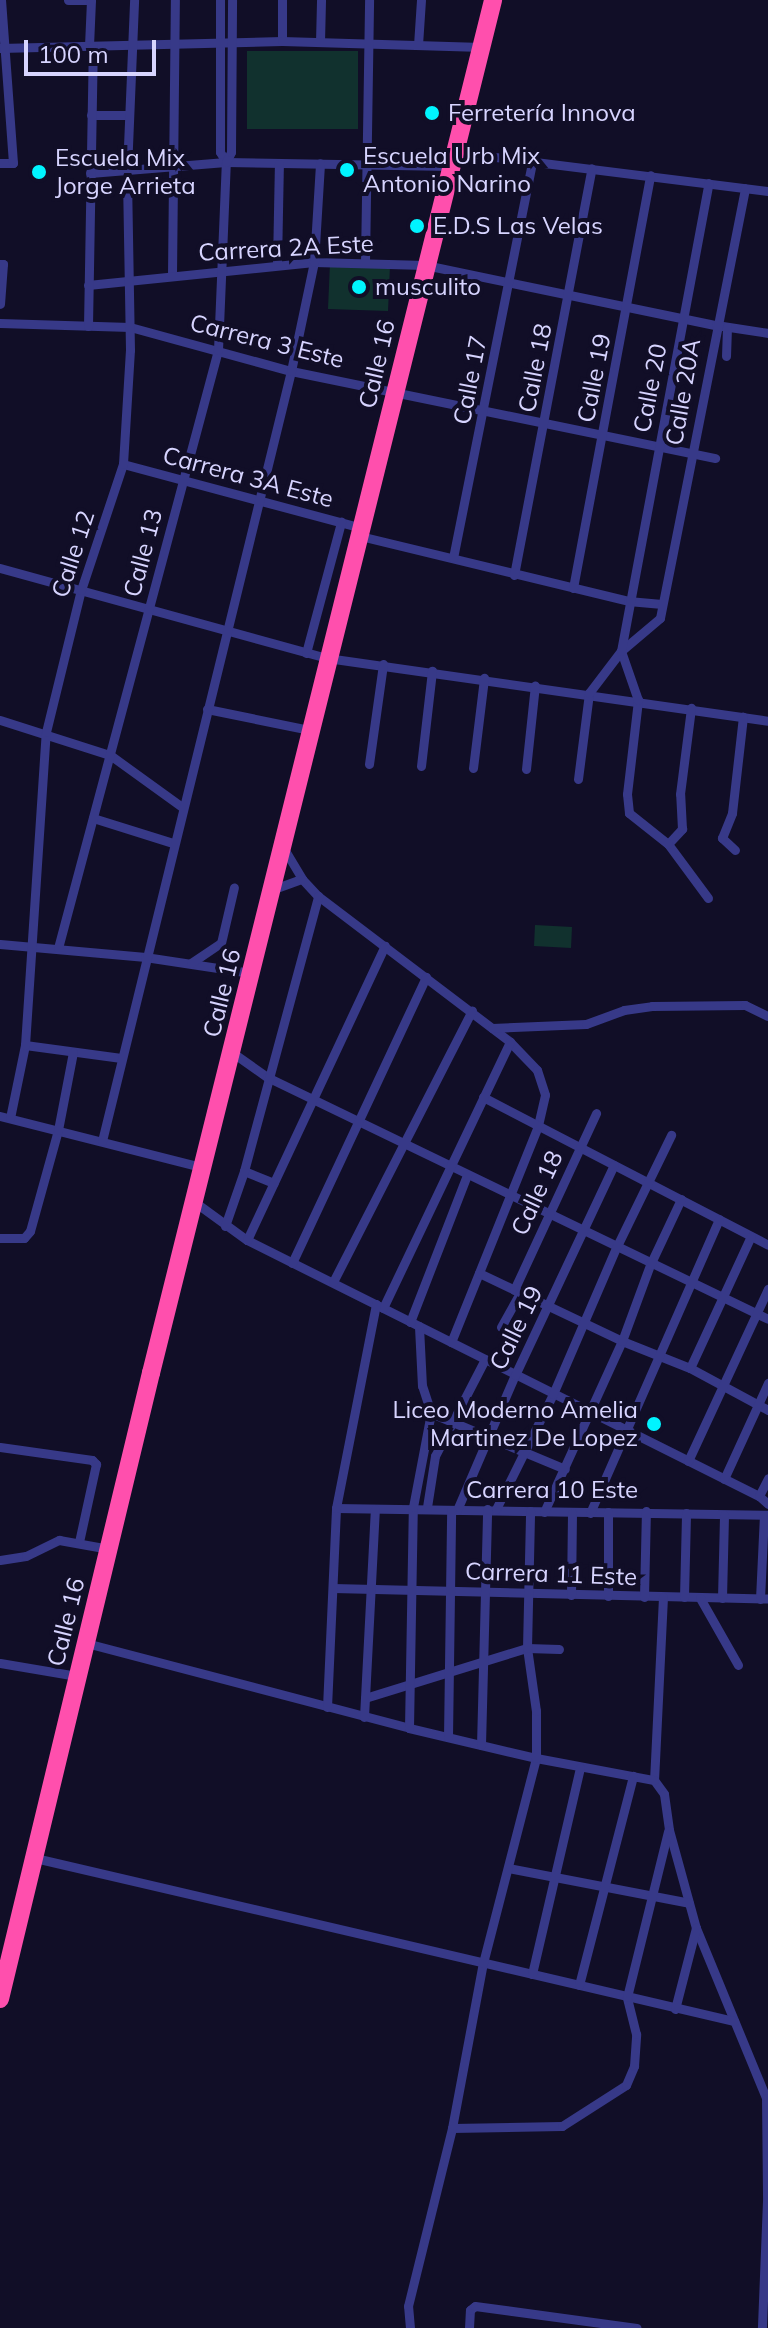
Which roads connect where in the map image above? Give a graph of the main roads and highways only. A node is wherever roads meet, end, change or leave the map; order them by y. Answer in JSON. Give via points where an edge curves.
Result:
{"nodes":[{"id":1,"x":493,"y":0,"type":"edge"},
{"id":2,"x":0,"y":1999,"type":"edge"}],
"edges":[{"from":1,"to":2,"type":"highway","name":"Calle 16","via":[[196,1203],[92,1545],[86,1643],[71,1674],[35,1858]]}]}
